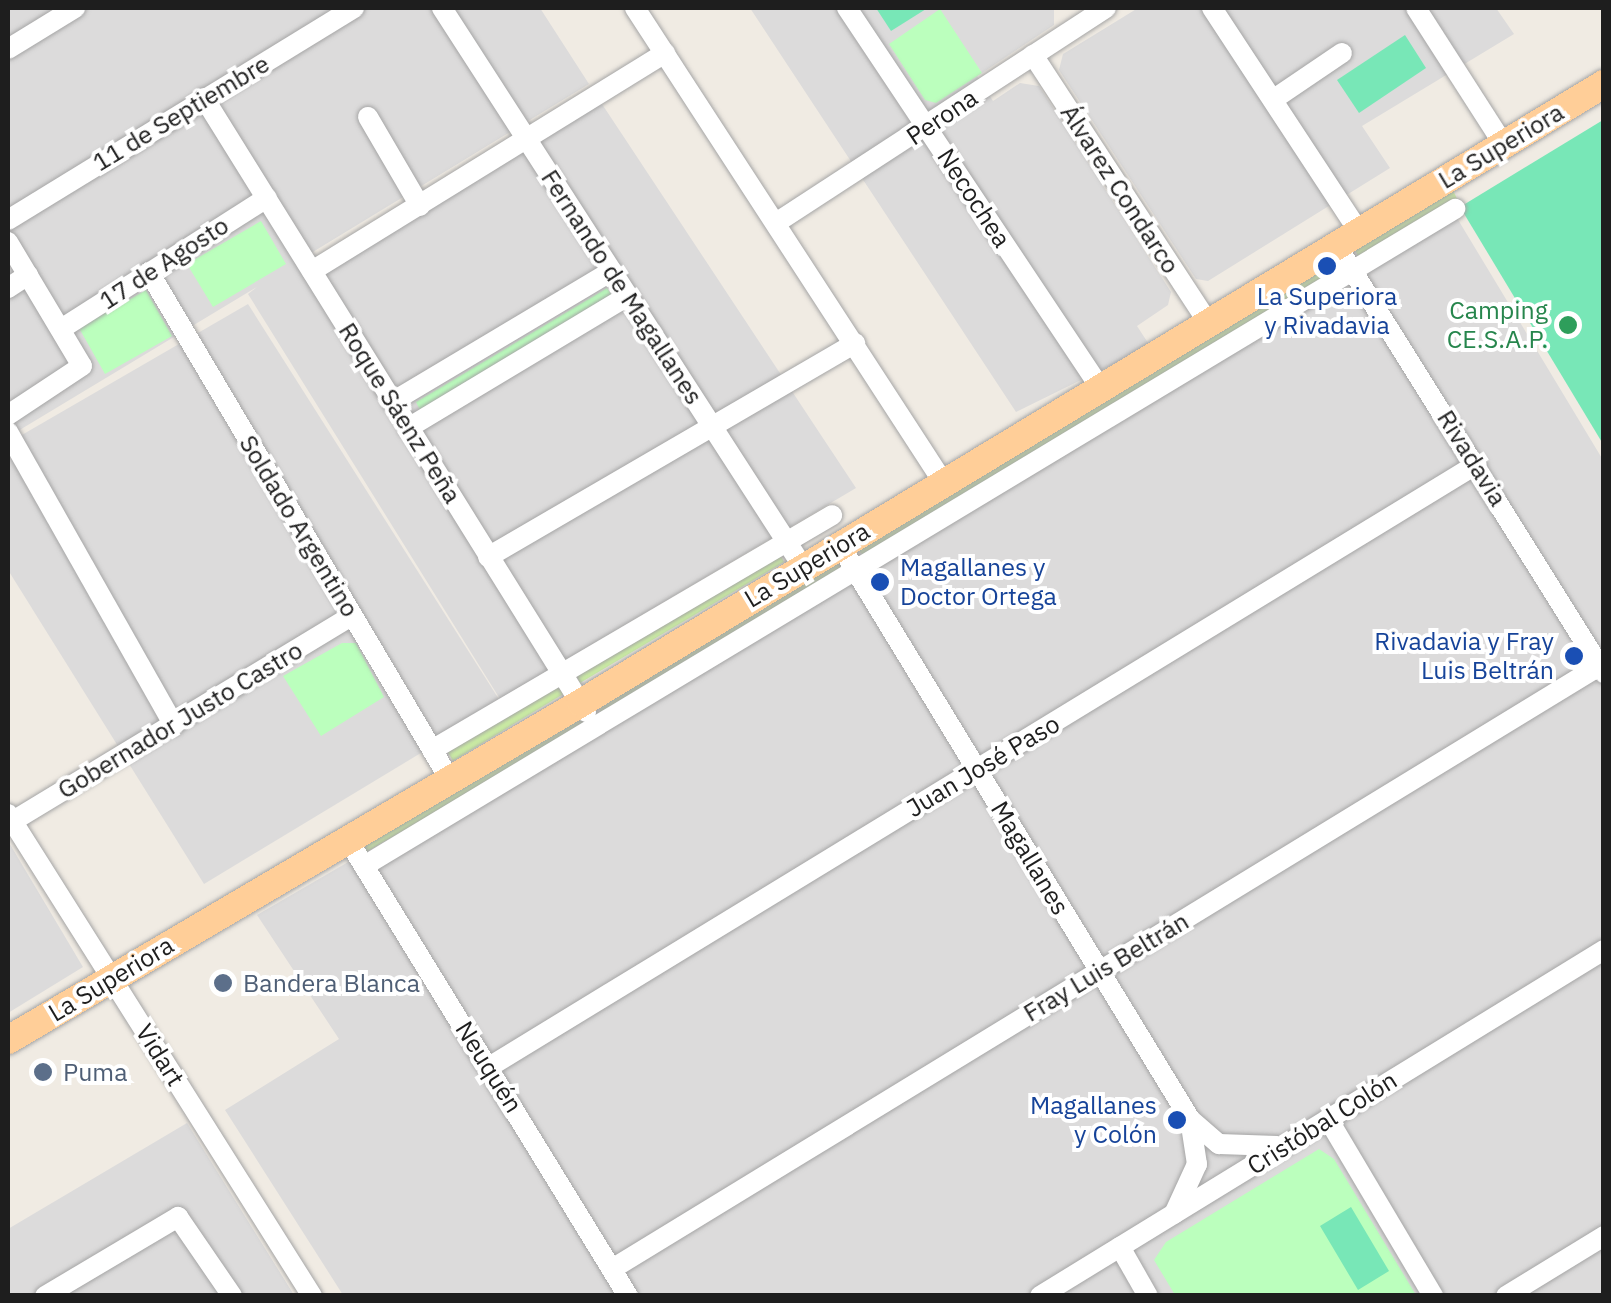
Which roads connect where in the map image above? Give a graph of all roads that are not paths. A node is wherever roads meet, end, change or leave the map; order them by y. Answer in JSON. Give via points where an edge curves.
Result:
{"nodes":[{"id":1,"x":75,"y":8,"type":"edge"},
{"id":2,"x":354,"y":8,"type":"edge"},
{"id":3,"x":442,"y":8,"type":"edge"},
{"id":4,"x":635,"y":8,"type":"edge"},
{"id":5,"x":847,"y":8,"type":"edge"},
{"id":6,"x":1106,"y":8,"type":"edge"},
{"id":7,"x":1212,"y":8,"type":"edge"},
{"id":8,"x":1416,"y":8,"type":"edge"},
{"id":9,"x":1073,"y":16,"type":"edge"},
{"id":10,"x":8,"y":49,"type":"edge"},
{"id":11,"x":665,"y":53,"type":"junction"},
{"id":12,"x":1342,"y":54,"type":"dead end"},
{"id":13,"x":1032,"y":55,"type":"junction"},
{"id":14,"x":1604,"y":84,"type":"edge"},
{"id":15,"x":204,"y":98,"type":"junction"},
{"id":16,"x":1274,"y":99,"type":"junction"},
{"id":17,"x":368,"y":118,"type":"dead end"},
{"id":18,"x":928,"y":127,"type":"junction"},
{"id":19,"x":528,"y":141,"type":"junction"},
{"id":20,"x":1504,"y":145,"type":"junction"},
{"id":21,"x":267,"y":198,"type":"junction"},
{"id":22,"x":420,"y":206,"type":"junction"},
{"id":23,"x":1455,"y":209,"type":"dead end"},
{"id":24,"x":8,"y":220,"type":"edge"},
{"id":25,"x":776,"y":223,"type":"junction"},
{"id":26,"x":1348,"y":239,"type":"junction"},
{"id":27,"x":8,"y":242,"type":"edge"},
{"id":28,"x":312,"y":270,"type":"junction"},
{"id":29,"x":612,"y":270,"type":"junction"},
{"id":30,"x":1352,"y":270,"type":"junction"},
{"id":31,"x":149,"y":272,"type":"junction"},
{"id":32,"x":28,"y":275,"type":"junction"},
{"id":33,"x":8,"y":288,"type":"edge"},
{"id":34,"x":628,"y":296,"type":"junction"},
{"id":35,"x":1208,"y":322,"type":"junction"},
{"id":36,"x":61,"y":328,"type":"junction"},
{"id":37,"x":855,"y":342,"type":"junction"},
{"id":38,"x":1100,"y":388,"type":"junction"},
{"id":39,"x":392,"y":402,"type":"junction"},
{"id":40,"x":8,"y":415,"type":"edge"},
{"id":41,"x":712,"y":426,"type":"junction"},
{"id":42,"x":408,"y":428,"type":"junction"},
{"id":43,"x":8,"y":432,"type":"edge"},
{"id":44,"x":1477,"y":464,"type":"junction"},
{"id":45,"x":943,"y":482,"type":"junction"},
{"id":46,"x":832,"y":515,"type":"dead end"},
{"id":47,"x":786,"y":542,"type":"junction"},
{"id":48,"x":840,"y":545,"type":"junction"},
{"id":49,"x":488,"y":557,"type":"junction"},
{"id":50,"x":803,"y":567,"type":"junction"},
{"id":51,"x":856,"y":570,"type":"junction"},
{"id":52,"x":352,"y":616,"type":"junction"},
{"id":53,"x":1601,"y":669,"type":"edge"},
{"id":54,"x":562,"y":674,"type":"junction"},
{"id":55,"x":588,"y":716,"type":"junction"},
{"id":56,"x":174,"y":725,"type":"junction"},
{"id":57,"x":432,"y":750,"type":"junction"},
{"id":58,"x":976,"y":770,"type":"junction"},
{"id":59,"x":450,"y":780,"type":"junction"},
{"id":60,"x":9,"y":820,"type":"edge"},
{"id":61,"x":348,"y":840,"type":"junction"},
{"id":62,"x":364,"y":866,"type":"junction"},
{"id":63,"x":1604,"y":950,"type":"edge"},
{"id":64,"x":1099,"y":972,"type":"junction"},
{"id":65,"x":112,"y":979,"type":"junction"},
{"id":66,"x":8,"y":1040,"type":"edge"},
{"id":67,"x":489,"y":1068,"type":"junction"},
{"id":68,"x":1190,"y":1119,"type":"junction"},
{"id":69,"x":1328,"y":1119,"type":"junction"},
{"id":70,"x":1288,"y":1144,"type":"junction"},
{"id":71,"x":1174,"y":1214,"type":"junction"},
{"id":72,"x":1602,"y":1241,"type":"edge"},
{"id":73,"x":1120,"y":1247,"type":"junction"},
{"id":74,"x":612,"y":1268,"type":"junction"},
{"id":75,"x":45,"y":1296,"type":"edge"},
{"id":76,"x":232,"y":1296,"type":"edge"},
{"id":77,"x":312,"y":1296,"type":"edge"},
{"id":78,"x":628,"y":1296,"type":"edge"},
{"id":79,"x":1040,"y":1296,"type":"edge"},
{"id":80,"x":1148,"y":1296,"type":"edge"},
{"id":81,"x":1433,"y":1296,"type":"edge"},
{"id":82,"x":1506,"y":1296,"type":"edge"}],
"edges":[{"from":1,"to":10,"type":"street"},
{"from":2,"to":15,"type":"street","name":"11 de Septiembre"},
{"from":3,"to":19,"type":"street","name":"Fernando de Magallanes"},
{"from":4,"to":11,"type":"street"},
{"from":5,"to":18,"type":"street","name":"Necochea"},
{"from":6,"to":9,"type":"street","name":"Perona"},
{"from":7,"to":16,"type":"street","name":"Rivadavia"},
{"from":8,"to":20,"type":"street"},
{"from":9,"to":13,"type":"street","name":"Perona"},
{"from":11,"to":19,"type":"street"},
{"from":11,"to":25,"type":"street"},
{"from":12,"to":16,"type":"street"},
{"from":13,"to":18,"type":"street","name":"Perona"},
{"from":13,"to":35,"type":"street","name":"Álvarez Condarco"},
{"from":14,"to":20,"type":"main road","name":"La Superiora"},
{"from":15,"to":21,"type":"street","name":"Roque Sáenz Peña"},
{"from":15,"to":24,"type":"street","name":"11 de Septiembre"},
{"from":16,"to":26,"type":"street","name":"Rivadavia"},
{"from":17,"to":22,"type":"street"},
{"from":18,"to":25,"type":"street","name":"Perona"},
{"from":18,"to":38,"type":"street","name":"Necochea"},
{"from":19,"to":22,"type":"street"},
{"from":19,"to":29,"type":"street","name":"Fernando de Magallanes"},
{"from":20,"to":26,"type":"main road","name":"La Superiora"},
{"from":21,"to":28,"type":"street","name":"Roque Sáenz Peña"},
{"from":21,"to":31,"type":"street","name":"17 de Agosto"},
{"from":22,"to":28,"type":"street"},
{"from":23,"to":30,"type":"street"},
{"from":25,"to":37,"type":"street"},
{"from":26,"to":30,"type":"street","name":"Rivadavia"},
{"from":26,"to":35,"type":"main road","name":"La Superiora"},
{"from":27,"to":32,"type":"street"},
{"from":28,"to":39,"type":"street","name":"Roque Sáenz Peña"},
{"from":29,"to":34,"type":"street","name":"Fernando de Magallanes"},
{"from":29,"to":39,"type":"street"},
{"from":30,"to":44,"type":"street","name":"Rivadavia"},
{"from":30,"to":51,"type":"street"},
{"from":31,"to":36,"type":"street","name":"17 de Agosto"},
{"from":31,"to":52,"type":"street","name":"Soldado Argentino"},
{"from":32,"to":33,"type":"street"},
{"from":32,"to":36,"type":"street"},
{"from":34,"to":41,"type":"street","name":"Fernando de Magallanes"},
{"from":34,"to":42,"type":"street"},
{"from":35,"to":38,"type":"main road","name":"La Superiora"},
{"from":36,"to":40,"type":"street","via":[[82,366]]},
{"from":37,"to":41,"type":"street"},
{"from":37,"to":45,"type":"street"},
{"from":38,"to":45,"type":"main road","name":"La Superiora"},
{"from":39,"to":42,"type":"street","name":"Roque Sáenz Peña"},
{"from":41,"to":47,"type":"street","name":"Fernando de Magallanes"},
{"from":41,"to":49,"type":"street"},
{"from":42,"to":49,"type":"street","name":"Roque Sáenz Peña"},
{"from":43,"to":56,"type":"street"},
{"from":44,"to":53,"type":"street","name":"Rivadavia"},
{"from":44,"to":58,"type":"street","name":"Juan José Paso"},
{"from":45,"to":48,"type":"main road","name":"La Superiora"},
{"from":46,"to":47,"type":"street"},
{"from":47,"to":50,"type":"street","name":"Fernando de Magallanes"},
{"from":47,"to":54,"type":"street"},
{"from":48,"to":50,"type":"main road","name":"La Superiora"},
{"from":48,"to":51,"type":"street","name":"Magallanes"},
{"from":49,"to":54,"type":"street","name":"Roque Sáenz Peña"},
{"from":50,"to":55,"type":"main road","name":"La Superiora"},
{"from":51,"to":55,"type":"street"},
{"from":51,"to":58,"type":"street","name":"Magallanes"},
{"from":52,"to":56,"type":"street","name":"Gobernador Justo Castro"},
{"from":52,"to":57,"type":"street","name":"Soldado Argentino"},
{"from":53,"to":64,"type":"street","name":"Fray Luis Beltrán"},
{"from":54,"to":55,"type":"street","name":"Roque Sáenz Peña"},
{"from":54,"to":57,"type":"street"},
{"from":55,"to":59,"type":"main road","name":"La Superiora"},
{"from":55,"to":62,"type":"street"},
{"from":56,"to":60,"type":"street","name":"Gobernador Justo Castro"},
{"from":57,"to":59,"type":"street","name":"Soldado Argentino"},
{"from":58,"to":64,"type":"street","name":"Magallanes"},
{"from":58,"to":67,"type":"street","name":"Juan José Paso"},
{"from":59,"to":61,"type":"main road","name":"La Superiora"},
{"from":60,"to":65,"type":"street","name":"Vidart"},
{"from":61,"to":62,"type":"street","name":"Neuquén"},
{"from":61,"to":65,"type":"main road","name":"La Superiora"},
{"from":62,"to":67,"type":"street","name":"Neuquén"},
{"from":63,"to":69,"type":"street","name":"Cristóbal Colón"},
{"from":64,"to":68,"type":"street","name":"Magallanes"},
{"from":64,"to":74,"type":"street","name":"Fray Luis Beltrán"},
{"from":65,"to":66,"type":"main road","name":"La Superiora"},
{"from":65,"to":77,"type":"street","name":"Vidart"},
{"from":67,"to":74,"type":"street","name":"Neuquén"},
{"from":68,"to":70,"type":"street","name":"Magallanes","via":[[1219,1144],[1265,1150]]},
{"from":68,"to":71,"type":"street","name":"Magallanes","via":[[1197,1164]]},
{"from":69,"to":70,"type":"street","name":"Cristóbal Colón"},
{"from":69,"to":81,"type":"street"},
{"from":70,"to":71,"type":"street","name":"Cristóbal Colón"},
{"from":71,"to":73,"type":"street","name":"Cristóbal Colón"},
{"from":72,"to":82,"type":"street"},
{"from":73,"to":79,"type":"street","name":"Cristóbal Colón"},
{"from":73,"to":80,"type":"street"},
{"from":74,"to":78,"type":"street","name":"Neuquén"},
{"from":75,"to":76,"type":"street","via":[[178,1217]]}]}
